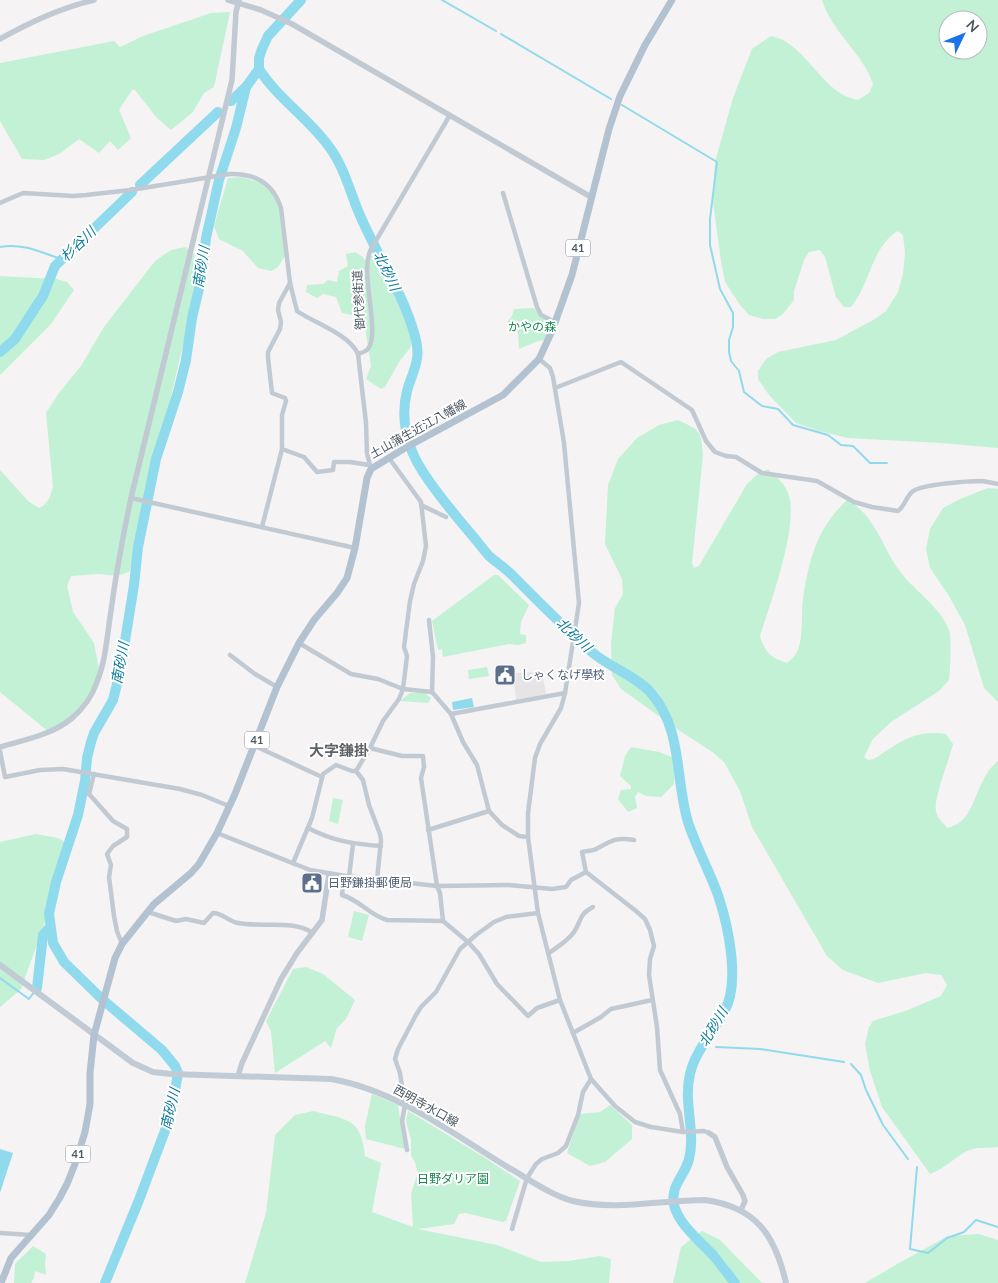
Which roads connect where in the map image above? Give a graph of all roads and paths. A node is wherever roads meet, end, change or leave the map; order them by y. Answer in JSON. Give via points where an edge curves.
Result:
{"nodes":[{"id":1,"x":94,"y":0,"type":"edge"},
{"id":2,"x":228,"y":0,"type":"edge"},
{"id":3,"x":672,"y":0,"type":"edge"},
{"id":4,"x":238,"y":1,"type":"edge"},
{"id":5,"x":0,"y":39,"type":"edge"},
{"id":6,"x":450,"y":116,"type":"junction"},
{"id":7,"x":212,"y":176,"type":"junction"},
{"id":8,"x":503,"y":192,"type":"dead end"},
{"id":9,"x":591,"y":197,"type":"junction"},
{"id":10,"x":0,"y":203,"type":"edge"},
{"id":11,"x":290,"y":283,"type":"junction"},
{"id":12,"x":555,"y":322,"type":"junction"},
{"id":13,"x":358,"y":354,"type":"junction"},
{"id":14,"x":539,"y":360,"type":"junction"},
{"id":15,"x":555,"y":388,"type":"junction"},
{"id":16,"x":282,"y":449,"type":"junction"},
{"id":17,"x":389,"y":458,"type":"junction"},
{"id":18,"x":370,"y":467,"type":"junction"},
{"id":19,"x":998,"y":484,"type":"edge"},
{"id":20,"x":131,"y":498,"type":"junction"},
{"id":21,"x":421,"y":505,"type":"junction"},
{"id":22,"x":446,"y":517,"type":"dead end"},
{"id":23,"x":262,"y":527,"type":"junction"},
{"id":24,"x":355,"y":548,"type":"junction"},
{"id":25,"x":429,"y":620,"type":"dead end"},
{"id":26,"x":299,"y":643,"type":"junction"},
{"id":27,"x":230,"y":655,"type":"dead end"},
{"id":28,"x":278,"y":687,"type":"junction"},
{"id":29,"x":403,"y":690,"type":"junction"},
{"id":30,"x":432,"y":692,"type":"junction"},
{"id":31,"x":565,"y":693,"type":"junction"},
{"id":32,"x":452,"y":714,"type":"junction"},
{"id":33,"x":255,"y":746,"type":"junction"},
{"id":34,"x":0,"y":747,"type":"edge"},
{"id":35,"x":370,"y":748,"type":"junction"},
{"id":36,"x":0,"y":751,"type":"edge"},
{"id":37,"x":356,"y":770,"type":"junction"},
{"id":38,"x":93,"y":774,"type":"junction"},
{"id":39,"x":322,"y":777,"type":"junction"},
{"id":40,"x":229,"y":806,"type":"junction"},
{"id":41,"x":489,"y":811,"type":"junction"},
{"id":42,"x":308,"y":828,"type":"junction"},
{"id":43,"x":428,"y":830,"type":"junction"},
{"id":44,"x":217,"y":832,"type":"junction"},
{"id":45,"x":528,"y":837,"type":"junction"},
{"id":46,"x":634,"y":840,"type":"dead end"},
{"id":47,"x":354,"y":844,"type":"junction"},
{"id":48,"x":381,"y":846,"type":"junction"},
{"id":49,"x":293,"y":862,"type":"junction"},
{"id":50,"x":586,"y":872,"type":"junction"},
{"id":51,"x":329,"y":874,"type":"junction"},
{"id":52,"x":347,"y":876,"type":"junction"},
{"id":53,"x":378,"y":880,"type":"junction"},
{"id":54,"x":437,"y":886,"type":"junction"},
{"id":55,"x":535,"y":887,"type":"junction"},
{"id":56,"x":593,"y":907,"type":"dead end"},
{"id":57,"x":148,"y":912,"type":"junction"},
{"id":58,"x":538,"y":913,"type":"junction"},
{"id":59,"x":443,"y":921,"type":"junction"},
{"id":60,"x":313,"y":933,"type":"junction"},
{"id":61,"x":468,"y":942,"type":"junction"},
{"id":62,"x":122,"y":944,"type":"junction"},
{"id":63,"x":548,"y":953,"type":"junction"},
{"id":64,"x":0,"y":965,"type":"edge"},
{"id":65,"x":560,"y":1000,"type":"junction"},
{"id":66,"x":652,"y":1000,"type":"junction"},
{"id":67,"x":573,"y":1033,"type":"junction"},
{"id":68,"x":94,"y":1035,"type":"junction"},
{"id":69,"x":238,"y":1076,"type":"junction"},
{"id":70,"x":590,"y":1079,"type":"junction"},
{"id":71,"x":405,"y":1105,"type":"junction"},
{"id":72,"x":684,"y":1132,"type":"junction"},
{"id":73,"x":709,"y":1133,"type":"joint"},
{"id":74,"x":407,"y":1150,"type":"dead end"},
{"id":75,"x":527,"y":1178,"type":"junction"},
{"id":76,"x":741,"y":1210,"type":"junction"},
{"id":77,"x":512,"y":1229,"type":"dead end"},
{"id":78,"x":0,"y":1233,"type":"edge"},
{"id":79,"x":32,"y":1235,"type":"junction"},
{"id":80,"x":787,"y":1282,"type":"edge"},
{"id":81,"x":1,"y":1283,"type":"edge"}],
"edges":[{"from":1,"to":5,"type":"street","via":[[51,13]]},
{"from":2,"to":4,"type":"street"},
{"from":3,"to":9,"type":"main road","name":"土山蒲生近江八幡線","number":"41","via":[[620,96],[608,128]]},
{"from":4,"to":6,"type":"street","via":[[292,24]]},
{"from":4,"to":7,"type":"street","via":[[232,80]]},
{"from":6,"to":9,"type":"street"},
{"from":6,"to":13,"type":"street","name":"御代参街道","via":[[371,249],[366,262],[372,332],[369,347]]},
{"from":7,"to":10,"type":"street","via":[[73,196],[23,193]]},
{"from":7,"to":11,"type":"street","via":[[240,174],[260,179],[270,187],[281,208]]},
{"from":7,"to":20,"type":"street"},
{"from":8,"to":12,"type":"street","via":[[537,306],[541,315]]},
{"from":9,"to":12,"type":"main road","name":"土山蒲生近江八幡線","number":"41","via":[[572,275]]},
{"from":11,"to":13,"type":"street","via":[[297,311],[332,330]]},
{"from":11,"to":16,"type":"street","via":[[279,303],[280,329],[268,358],[272,392],[286,401],[282,415]]},
{"from":12,"to":14,"type":"main road","name":"土山蒲生近江八幡線","number":"41"},
{"from":13,"to":18,"type":"street"},
{"from":14,"to":15,"type":"street","via":[[550,368]]},
{"from":14,"to":17,"type":"main road","name":"土山蒲生近江八幡線","number":"41","via":[[503,395]]},
{"from":15,"to":19,"type":"street","via":[[621,362],[692,410],[706,441],[715,452],[736,457],[762,473],[817,482],[854,502],[872,507],[898,511],[912,491],[920,488],[983,481]]},
{"from":15,"to":31,"type":"street","via":[[564,444],[579,603]]},
{"from":16,"to":18,"type":"street","via":[[304,457],[317,472],[333,470],[334,462]]},
{"from":16,"to":23,"type":"street"},
{"from":17,"to":18,"type":"main road","name":"土山蒲生近江八幡線","number":"41"},
{"from":17,"to":21,"type":"street","via":[[416,493]]},
{"from":18,"to":24,"type":"main road","name":"土山蒲生近江八幡線","number":"41"},
{"from":20,"to":23,"type":"street"},
{"from":20,"to":34,"type":"street","via":[[101,671],[90,698],[70,720],[57,728]]},
{"from":21,"to":22,"type":"street"},
{"from":21,"to":29,"type":"street","via":[[426,546],[410,601]]},
{"from":23,"to":24,"type":"street"},
{"from":24,"to":26,"type":"main road","name":"土山蒲生近江八幡線","number":"41","via":[[347,578]]},
{"from":25,"to":30,"type":"street"},
{"from":26,"to":28,"type":"main road","name":"土山蒲生近江八幡線","number":"41"},
{"from":26,"to":29,"type":"street","via":[[345,671],[378,679]]},
{"from":27,"to":28,"type":"street"},
{"from":28,"to":33,"type":"main road","name":"土山蒲生近江八幡線","number":"41"},
{"from":29,"to":30,"type":"street"},
{"from":29,"to":35,"type":"street"},
{"from":30,"to":32,"type":"street"},
{"from":31,"to":32,"type":"street"},
{"from":31,"to":45,"type":"street","via":[[561,708],[535,758]]},
{"from":32,"to":41,"type":"street","via":[[477,765]]},
{"from":33,"to":39,"type":"street"},
{"from":33,"to":40,"type":"main road","name":"土山蒲生近江八幡線","number":"41"},
{"from":35,"to":37,"type":"street"},
{"from":35,"to":43,"type":"street","via":[[402,756],[423,756],[421,778]]},
{"from":36,"to":38,"type":"street","via":[[5,777],[63,769]]},
{"from":37,"to":39,"type":"street","via":[[336,766]]},
{"from":37,"to":48,"type":"street","via":[[363,780]]},
{"from":38,"to":40,"type":"street","via":[[180,789]]},
{"from":38,"to":62,"type":"street","via":[[89,794],[113,821],[127,829],[127,837],[107,854],[111,865],[109,877],[116,932]]},
{"from":39,"to":42,"type":"street"},
{"from":40,"to":44,"type":"main road","name":"土山蒲生近江八幡線","number":"41"},
{"from":41,"to":43,"type":"street"},
{"from":41,"to":45,"type":"street","via":[[502,825],[519,836]]},
{"from":42,"to":47,"type":"street","via":[[325,837]]},
{"from":42,"to":49,"type":"street"},
{"from":43,"to":54,"type":"street"},
{"from":44,"to":49,"type":"street"},
{"from":44,"to":57,"type":"main road","name":"土山蒲生近江八幡線","number":"41","via":[[195,868]]},
{"from":45,"to":55,"type":"street"},
{"from":46,"to":50,"type":"street","via":[[612,840],[597,850],[582,852]]},
{"from":47,"to":48,"type":"street"},
{"from":47,"to":52,"type":"street"},
{"from":48,"to":53,"type":"street"},
{"from":49,"to":51,"type":"street"},
{"from":50,"to":55,"type":"street","via":[[571,880],[566,887]]},
{"from":50,"to":66,"type":"street","via":[[644,919],[650,930],[654,946],[648,975]]},
{"from":51,"to":52,"type":"street"},
{"from":51,"to":60,"type":"street","via":[[325,913]]},
{"from":52,"to":53,"type":"street"},
{"from":52,"to":59,"type":"street","via":[[342,895],[357,901],[380,918]]},
{"from":53,"to":54,"type":"street"},
{"from":54,"to":55,"type":"street"},
{"from":54,"to":59,"type":"street"},
{"from":55,"to":58,"type":"street"},
{"from":56,"to":63,"type":"street","via":[[581,915],[575,931]]},
{"from":57,"to":60,"type":"street","via":[[176,921],[186,919],[204,923],[213,912],[238,924],[274,924],[307,929]]},
{"from":57,"to":62,"type":"main road","name":"土山蒲生近江八幡線","number":"41"},
{"from":58,"to":61,"type":"street","via":[[506,917]]},
{"from":58,"to":63,"type":"street"},
{"from":59,"to":61,"type":"street"},
{"from":60,"to":69,"type":"street","via":[[277,988]]},
{"from":61,"to":65,"type":"street","via":[[483,959],[497,984],[528,1016],[537,1008]]},
{"from":61,"to":71,"type":"street","via":[[460,949],[436,992],[421,1007],[398,1049],[395,1059]]},
{"from":62,"to":68,"type":"main road","name":"土山蒲生近江八幡線","number":"41","via":[[115,958]]},
{"from":63,"to":65,"type":"street"},
{"from":64,"to":68,"type":"main road","name":"西明寺水口線"},
{"from":65,"to":67,"type":"street"},
{"from":66,"to":67,"type":"street","via":[[611,1009]]},
{"from":66,"to":72,"type":"street","via":[[660,1070],[680,1114]]},
{"from":67,"to":70,"type":"street"},
{"from":68,"to":69,"type":"main road","name":"西明寺水口線","via":[[133,1063],[153,1072]]},
{"from":68,"to":79,"type":"main road","name":"土山蒲生近江八幡線","number":"41","via":[[90,1104],[75,1164],[59,1199]]},
{"from":69,"to":71,"type":"main road","name":"西明寺水口線","via":[[331,1079],[353,1083]]},
{"from":70,"to":72,"type":"street","via":[[635,1122],[651,1128]]},
{"from":70,"to":75,"type":"street","via":[[566,1146],[542,1159]]},
{"from":71,"to":74,"type":"street","via":[[402,1121]]},
{"from":71,"to":75,"type":"main road","name":"西明寺水口線"},
{"from":72,"to":73,"type":"street"},
{"from":73,"to":76,"type":"street","via":[[715,1137],[743,1195],[745,1201]]},
{"from":75,"to":76,"type":"main road","name":"西明寺水口線","via":[[556,1194],[599,1205],[683,1200],[719,1202]]},
{"from":75,"to":77,"type":"street"},
{"from":76,"to":80,"type":"main road","name":"西明寺水口線","via":[[773,1242]]},
{"from":78,"to":79,"type":"street"},
{"from":79,"to":81,"type":"main road","name":"土山蒲生近江八幡線","number":"41","via":[[11,1258]]}]}
